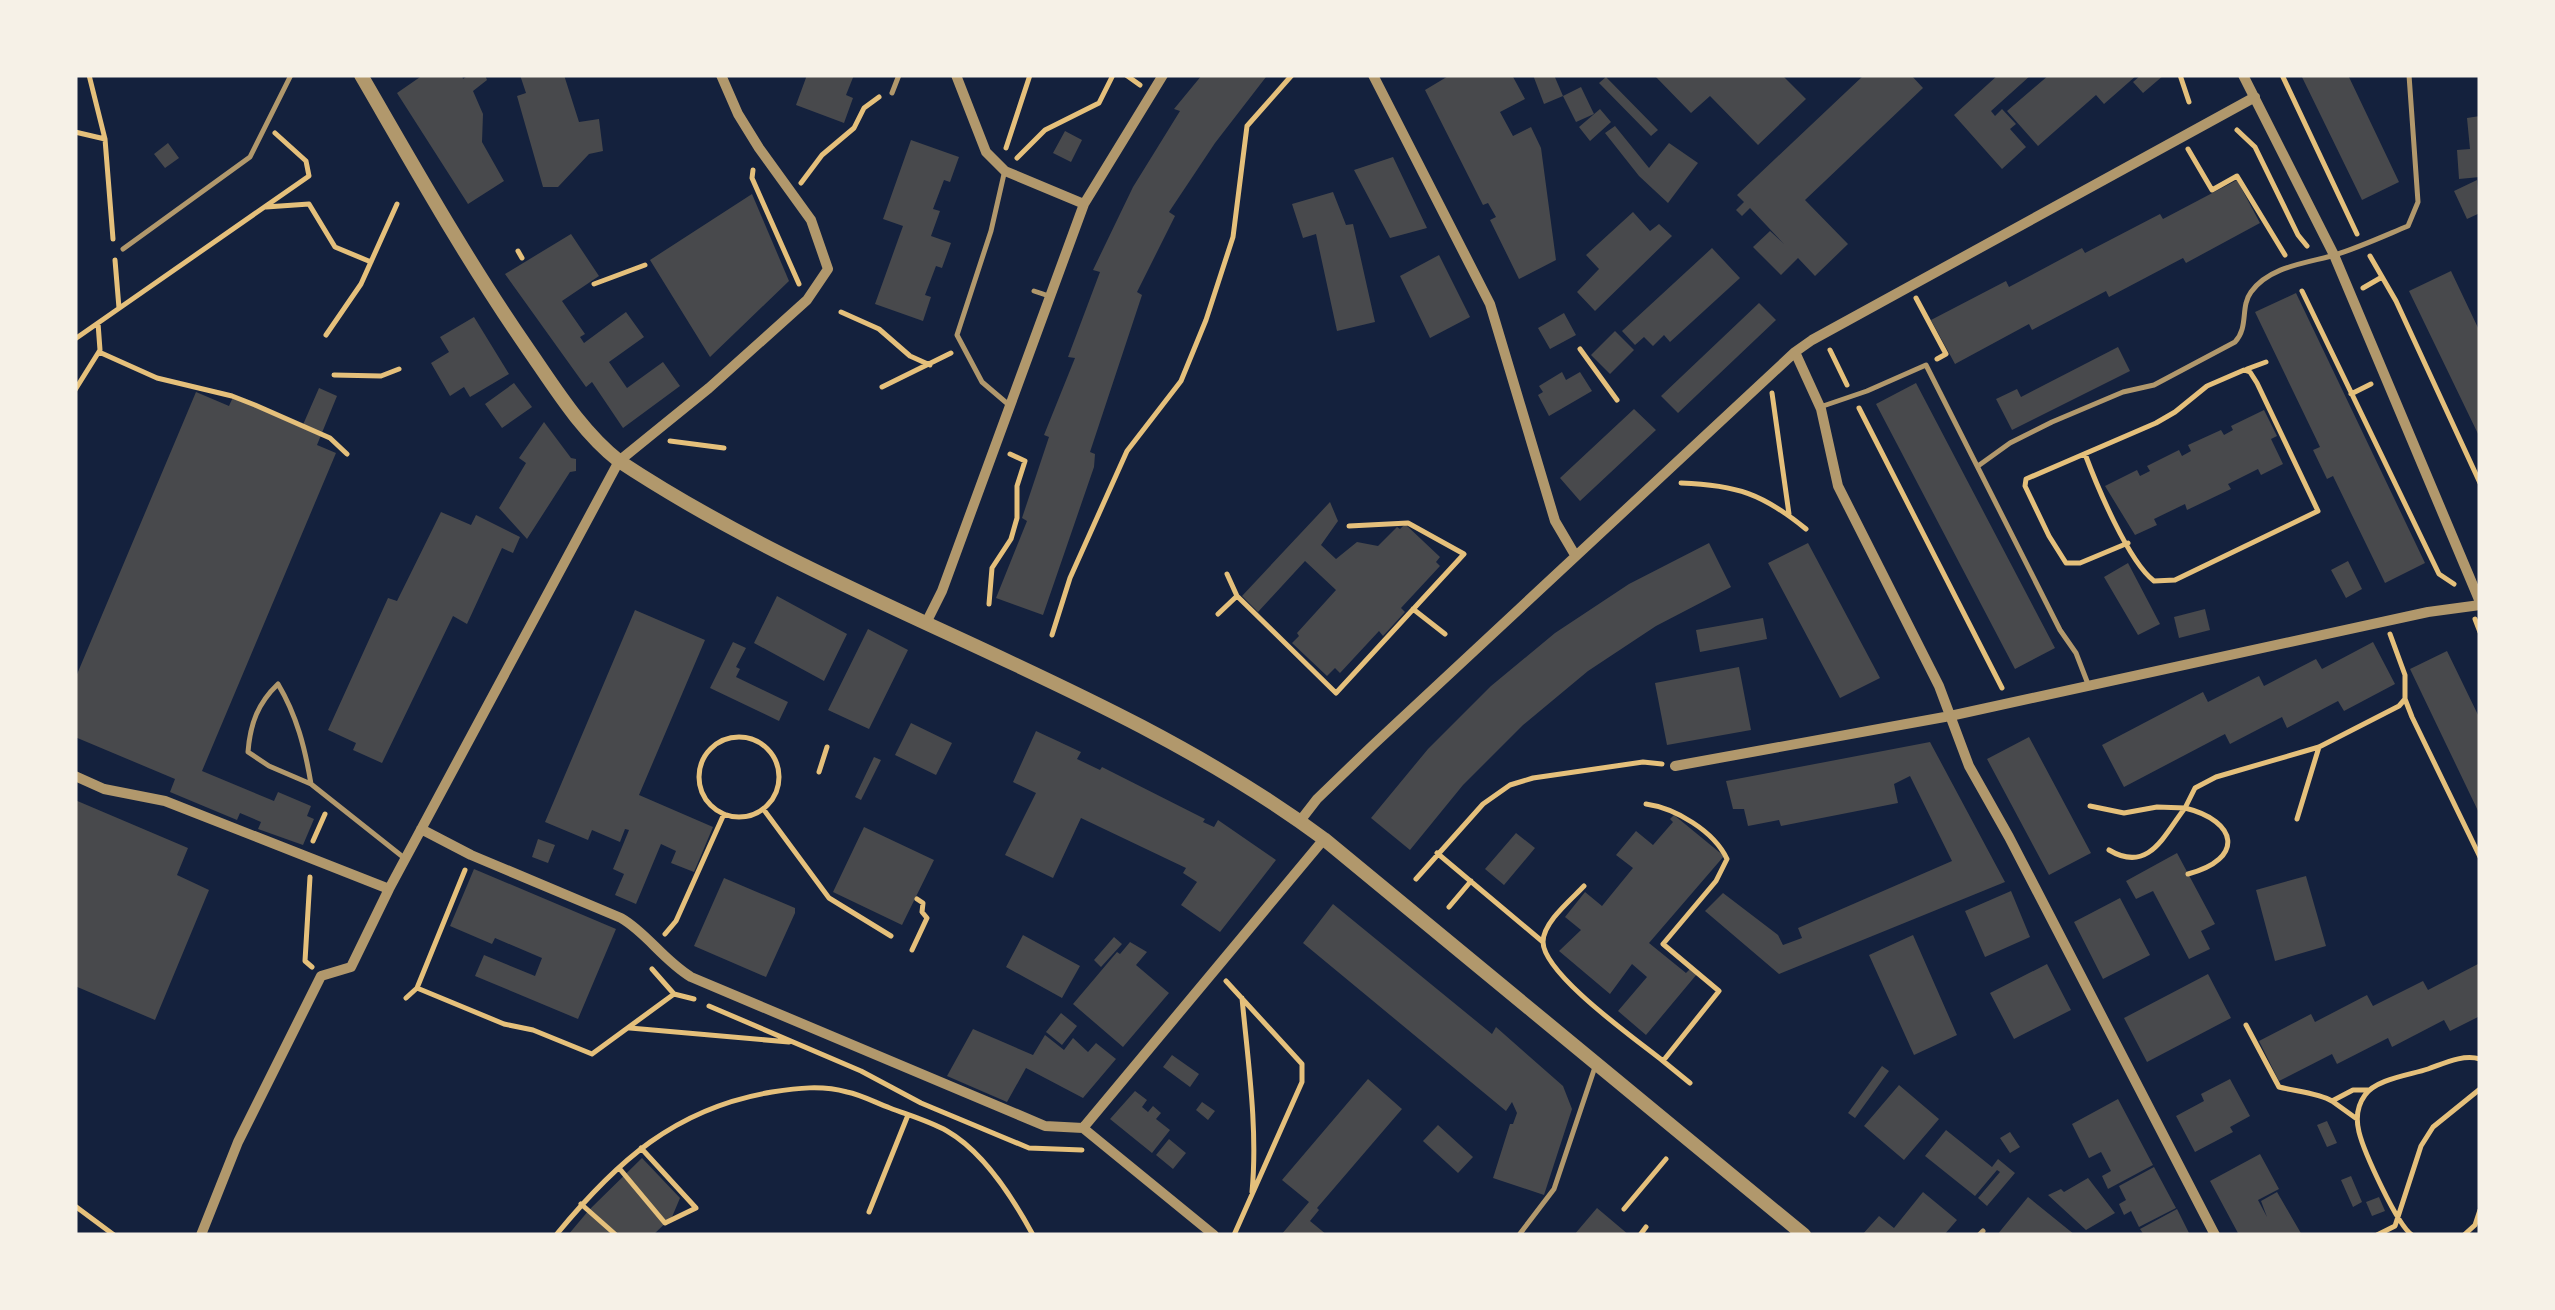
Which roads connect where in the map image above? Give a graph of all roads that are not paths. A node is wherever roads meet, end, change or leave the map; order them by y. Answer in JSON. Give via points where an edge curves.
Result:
{"nodes":[{"id":1,"x":290,"y":75,"type":"edge"},
{"id":2,"x":362,"y":75,"type":"edge"},
{"id":3,"x":720,"y":75,"type":"edge"},
{"id":4,"x":898,"y":75,"type":"edge"},
{"id":5,"x":956,"y":75,"type":"edge"},
{"id":6,"x":1162,"y":75,"type":"edge"},
{"id":7,"x":1373,"y":75,"type":"edge"},
{"id":8,"x":2244,"y":75,"type":"edge"},
{"id":9,"x":2409,"y":75,"type":"edge"},
{"id":10,"x":892,"y":93,"type":"road end"},
{"id":11,"x":2255,"y":97,"type":"junction"},
{"id":12,"x":1005,"y":170,"type":"junction"},
{"id":13,"x":1084,"y":204,"type":"junction"},
{"id":14,"x":123,"y":249,"type":"dead end"},
{"id":15,"x":2334,"y":255,"type":"junction"},
{"id":16,"x":1034,"y":290,"type":"dead end"},
{"id":17,"x":1049,"y":296,"type":"junction"},
{"id":18,"x":1796,"y":352,"type":"junction"},
{"id":19,"x":1009,"y":405,"type":"junction"},
{"id":20,"x":1820,"y":407,"type":"junction"},
{"id":21,"x":619,"y":461,"type":"junction"},
{"id":22,"x":1978,"y":466,"type":"junction"},
{"id":23,"x":1575,"y":555,"type":"junction"},
{"id":24,"x":2480,"y":604,"type":"edge"},
{"id":25,"x":926,"y":624,"type":"junction"},
{"id":26,"x":2090,"y":687,"type":"junction"},
{"id":27,"x":1950,"y":716,"type":"junction"},
{"id":28,"x":1675,"y":766,"type":"road end"},
{"id":29,"x":75,"y":776,"type":"edge"},
{"id":30,"x":311,"y":784,"type":"junction"},
{"id":31,"x":1300,"y":821,"type":"junction"},
{"id":32,"x":421,"y":829,"type":"junction"},
{"id":33,"x":1324,"y":839,"type":"junction"},
{"id":34,"x":406,"y":858,"type":"junction"},
{"id":35,"x":389,"y":889,"type":"junction"},
{"id":36,"x":1596,"y":1064,"type":"junction"},
{"id":37,"x":1084,"y":1128,"type":"junction"},
{"id":38,"x":202,"y":1235,"type":"edge"},
{"id":39,"x":1214,"y":1235,"type":"edge"},
{"id":40,"x":1520,"y":1235,"type":"edge"},
{"id":41,"x":1804,"y":1235,"type":"edge"},
{"id":42,"x":2215,"y":1235,"type":"edge"}],
"edges":[{"from":1,"to":14,"type":"lane","via":[[250,158]]},
{"from":2,"to":21,"type":"street","via":[[477,276],[565,402]]},
{"from":3,"to":21,"type":"street","via":[[748,131],[811,220],[828,268],[807,300]]},
{"from":4,"to":10,"type":"lane"},
{"from":5,"to":12,"type":"street","via":[[986,152]]},
{"from":6,"to":13,"type":"street"},
{"from":7,"to":23,"type":"street","via":[[1490,304],[1555,521]]},
{"from":8,"to":11,"type":"street"},
{"from":9,"to":15,"type":"lane","via":[[2418,202],[2408,226]]},
{"from":11,"to":15,"type":"street"},
{"from":11,"to":18,"type":"street"},
{"from":12,"to":13,"type":"street"},
{"from":12,"to":19,"type":"lane","via":[[957,335],[982,382]]},
{"from":13,"to":17,"type":"street"},
{"from":15,"to":22,"type":"lane","via":[[2263,280],[2250,294],[2235,342],[2154,385],[2052,422]]},
{"from":15,"to":24,"type":"street"},
{"from":16,"to":17,"type":"lane"},
{"from":17,"to":19,"type":"street"},
{"from":18,"to":20,"type":"street"},
{"from":18,"to":23,"type":"street"},
{"from":19,"to":25,"type":"street"},
{"from":20,"to":22,"type":"lane","via":[[1926,365]]},
{"from":20,"to":27,"type":"street","via":[[1838,486]]},
{"from":21,"to":25,"type":"street","via":[[806,566]]},
{"from":21,"to":32,"type":"street"},
{"from":22,"to":26,"type":"lane"},
{"from":23,"to":31,"type":"street"},
{"from":24,"to":26,"type":"street"},
{"from":25,"to":31,"type":"street","via":[[1160,737]]},
{"from":26,"to":27,"type":"street"},
{"from":27,"to":28,"type":"street"},
{"from":27,"to":42,"type":"street","via":[[1969,766]]},
{"from":29,"to":35,"type":"street","via":[[165,801]]},
{"from":30,"to":30,"type":"lane","via":[[304,744],[278,684],[250,727],[248,752]]},
{"from":30,"to":34,"type":"lane"},
{"from":31,"to":33,"type":"street"},
{"from":32,"to":34,"type":"street"},
{"from":32,"to":37,"type":"street","via":[[632,924],[691,977],[1044,1126]]},
{"from":33,"to":36,"type":"street"},
{"from":33,"to":37,"type":"street"},
{"from":34,"to":35,"type":"street"},
{"from":35,"to":38,"type":"street","via":[[350,968],[321,976],[238,1142]]},
{"from":36,"to":40,"type":"lane","via":[[1554,1188]]},
{"from":36,"to":41,"type":"street"},
{"from":37,"to":39,"type":"street"}]}
